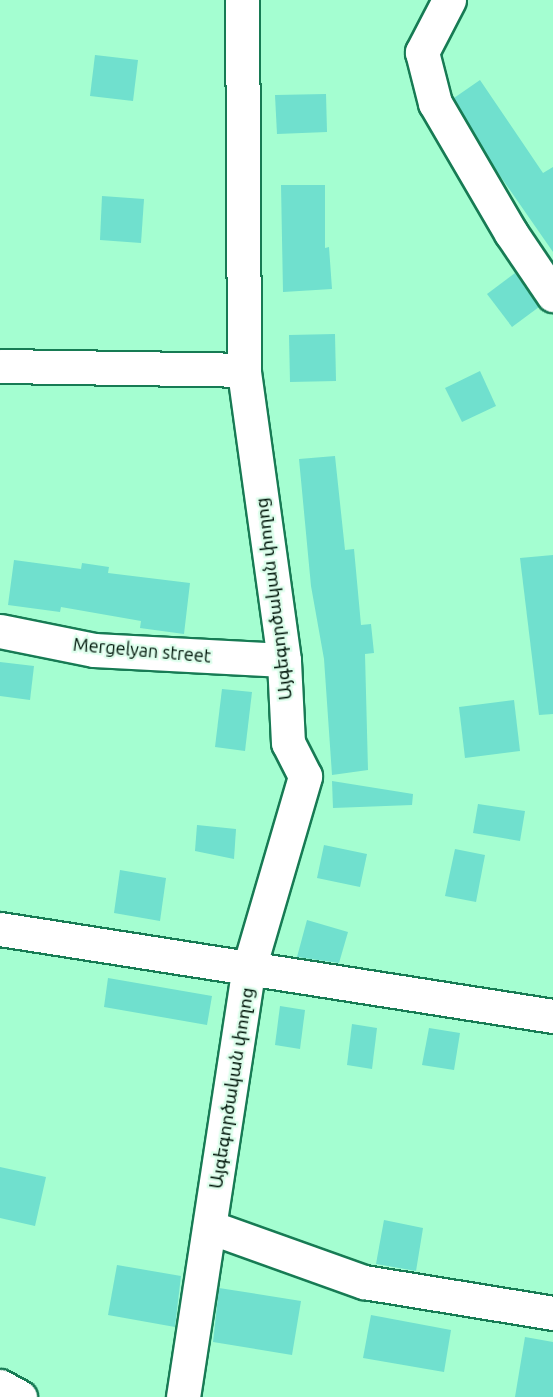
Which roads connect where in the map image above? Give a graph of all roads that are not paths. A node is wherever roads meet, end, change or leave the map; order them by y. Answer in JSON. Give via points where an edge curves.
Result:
{"nodes":[{"id":1,"x":242,"y":0,"type":"edge"},
{"id":2,"x":449,"y":0,"type":"edge"},
{"id":3,"x":553,"y":295,"type":"edge"},
{"id":4,"x":0,"y":366,"type":"edge"},
{"id":5,"x":244,"y":370,"type":"junction"},
{"id":6,"x":0,"y":631,"type":"edge"},
{"id":7,"x":284,"y":660,"type":"junction"},
{"id":8,"x":0,"y":929,"type":"edge"},
{"id":9,"x":249,"y":968,"type":"junction"},
{"id":10,"x":553,"y":1016,"type":"edge"},
{"id":11,"x":210,"y":1227,"type":"junction"},
{"id":12,"x":553,"y":1313,"type":"edge"},
{"id":13,"x":0,"y":1386,"type":"edge"},
{"id":14,"x":20,"y":1397,"type":"edge"},
{"id":15,"x":183,"y":1397,"type":"edge"}],
"edges":[{"from":1,"to":5,"type":"street","name":"Այգեգործական փողոց"},
{"from":2,"to":3,"type":"street","via":[[422,52],[435,103],[511,233]]},
{"from":4,"to":5,"type":"street"},
{"from":5,"to":7,"type":"street","name":"Այգեգործական փողոց"},
{"from":6,"to":7,"type":"street","name":"Mergelyan street","via":[[94,650]]},
{"from":7,"to":9,"type":"street","name":"Այգեգործական փողոց","via":[[288,743],[305,776]]},
{"from":8,"to":9,"type":"street"},
{"from":9,"to":10,"type":"street"},
{"from":9,"to":11,"type":"street","name":"Այգեգործական փողոց"},
{"from":11,"to":12,"type":"street","via":[[364,1282]]},
{"from":11,"to":15,"type":"street","name":"Այգեգործական փողոց"},
{"from":13,"to":14,"type":"street"}]}
